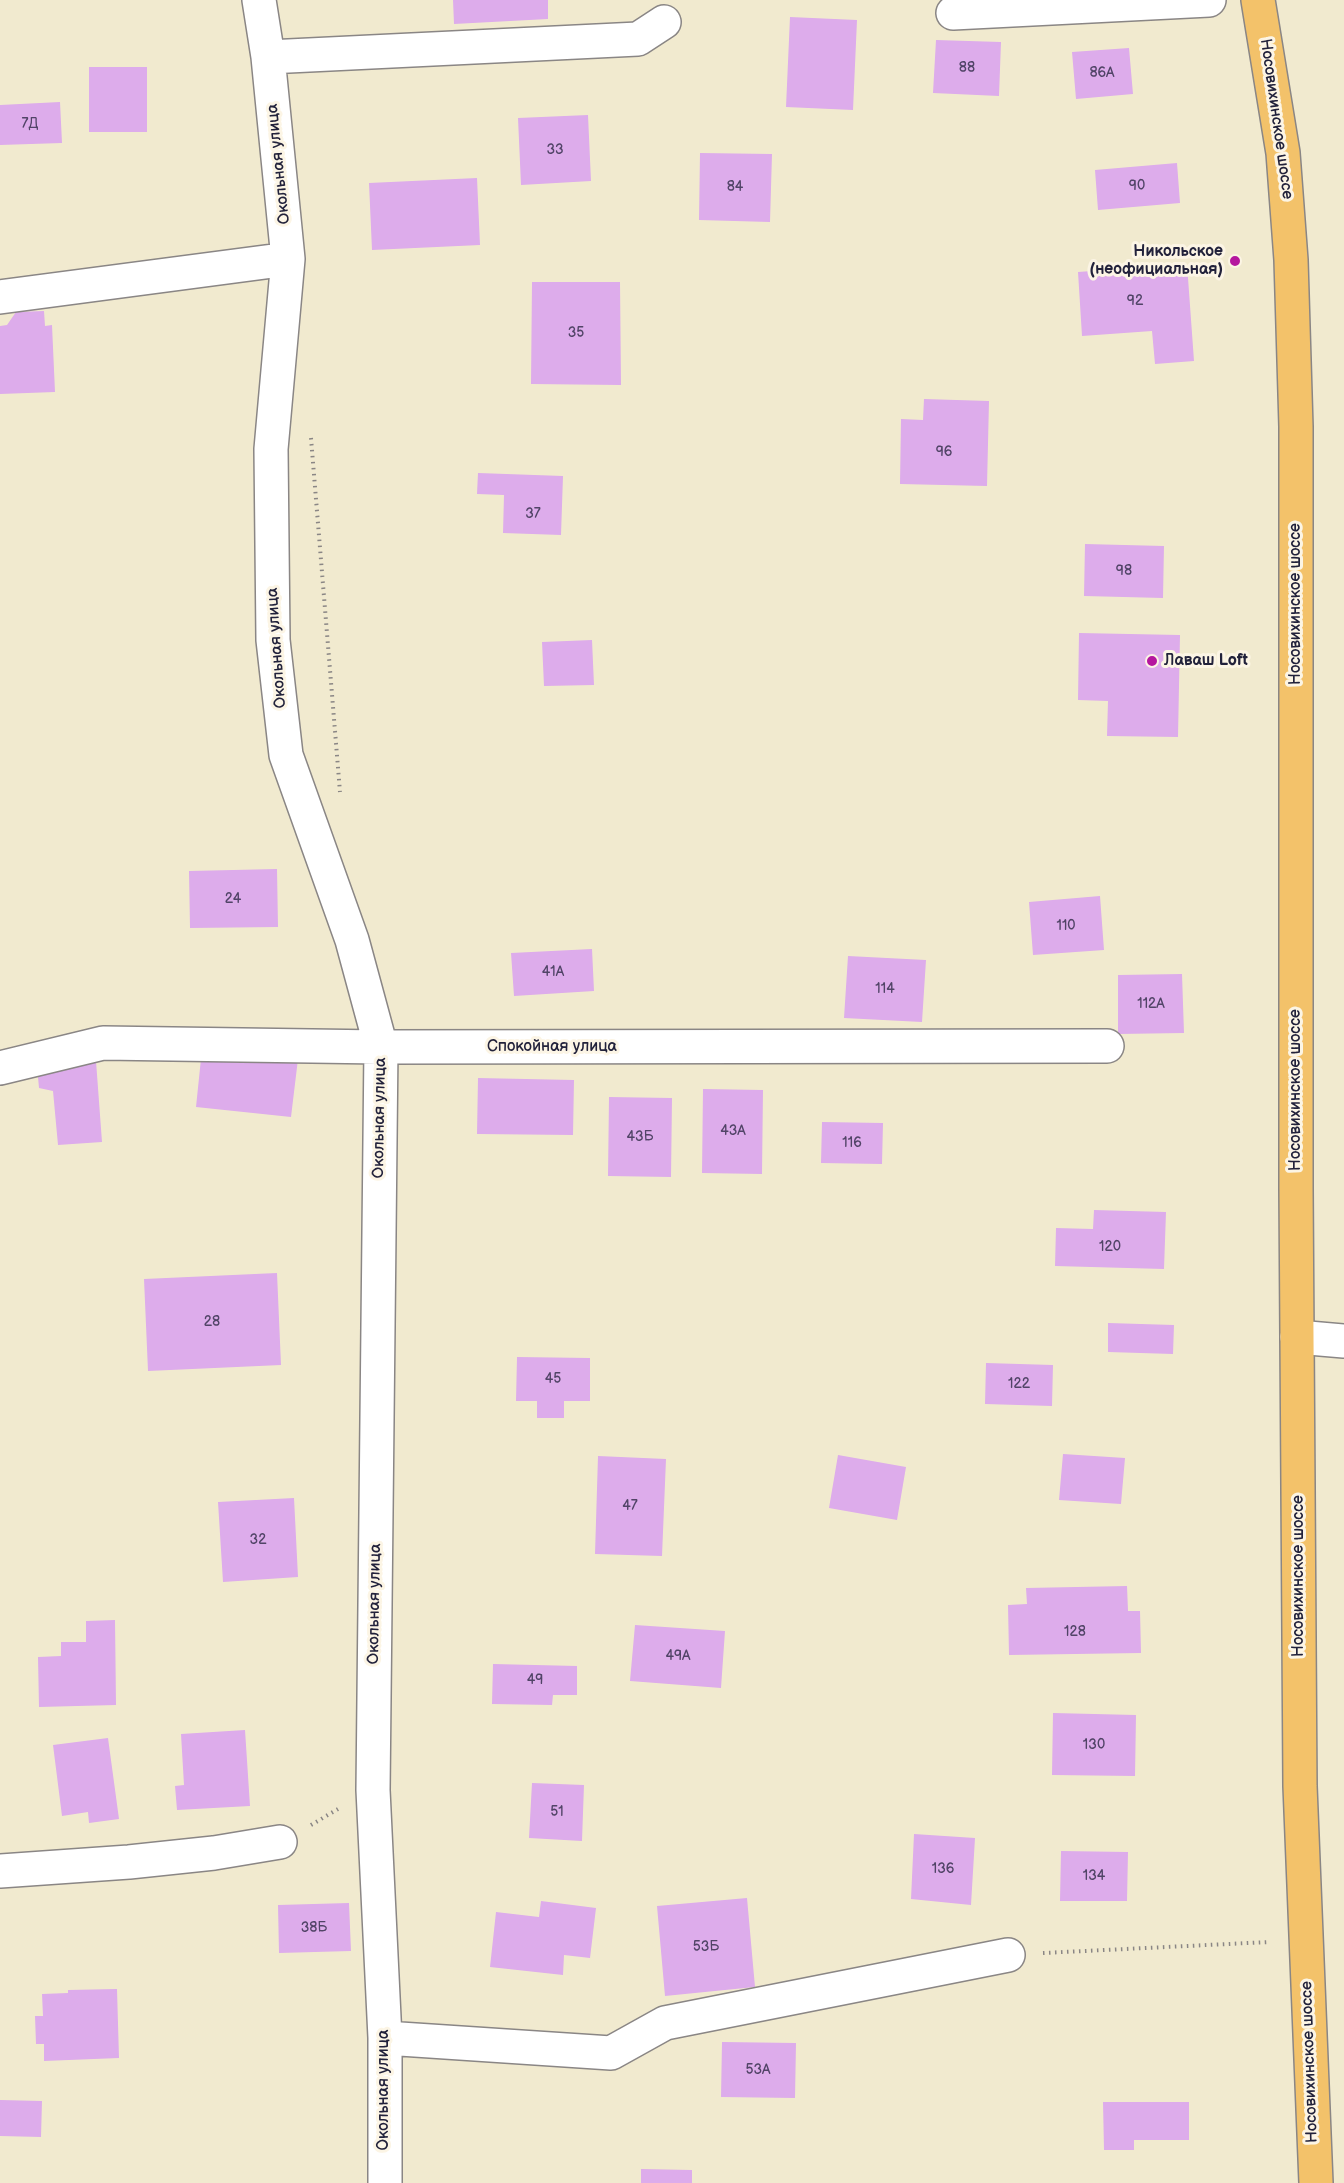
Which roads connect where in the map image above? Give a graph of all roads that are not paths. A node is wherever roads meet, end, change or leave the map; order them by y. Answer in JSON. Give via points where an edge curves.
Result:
{"nodes":[{"id":1,"x":259,"y":0,"type":"edge"},
{"id":2,"x":1209,"y":0,"type":"edge"},
{"id":3,"x":1258,"y":0,"type":"edge"},
{"id":4,"x":953,"y":13,"type":"dead end"},
{"id":5,"x":663,"y":22,"type":"dead end"},
{"id":6,"x":268,"y":57,"type":"junction"},
{"id":7,"x":288,"y":259,"type":"junction"},
{"id":8,"x":0,"y":297,"type":"edge"},
{"id":9,"x":1107,"y":1046,"type":"dead end"},
{"id":10,"x":381,"y":1047,"type":"junction"},
{"id":11,"x":0,"y":1068,"type":"edge"},
{"id":12,"x":1297,"y":1337,"type":"junction"},
{"id":13,"x":1344,"y":1341,"type":"edge"},
{"id":14,"x":280,"y":1842,"type":"road end"},
{"id":15,"x":0,"y":1871,"type":"edge"},
{"id":16,"x":1008,"y":1955,"type":"road end"},
{"id":17,"x":385,"y":2038,"type":"junction"},
{"id":18,"x":385,"y":2183,"type":"edge"},
{"id":19,"x":1316,"y":2183,"type":"edge"}],
"edges":[{"from":1,"to":6,"type":"street","name":"Окольная улица"},
{"from":2,"to":4,"type":"street"},
{"from":3,"to":12,"type":"main road","name":"Носовихинское шоссе","via":[[1283,153],[1296,427]]},
{"from":5,"to":6,"type":"street","via":[[638,39]]},
{"from":6,"to":7,"type":"street","name":"Окольная улица"},
{"from":7,"to":8,"type":"street"},
{"from":7,"to":10,"type":"street","name":"Окольная улица","via":[[271,449],[273,640],[286,755],[352,940]]},
{"from":9,"to":10,"type":"street","name":"Спокойная улица"},
{"from":10,"to":11,"type":"street","name":"Спокойная улица","via":[[103,1043]]},
{"from":10,"to":17,"type":"street","name":"Окольная улица","via":[[373,1790]]},
{"from":12,"to":13,"type":"street"},
{"from":12,"to":19,"type":"main road","name":"Носовихинское шоссе","via":[[1300,1786]]},
{"from":14,"to":15,"type":"street","via":[[129,1862]]},
{"from":16,"to":17,"type":"street","via":[[665,2023],[611,2053]]},
{"from":17,"to":18,"type":"street","name":"Окольная улица"}]}
